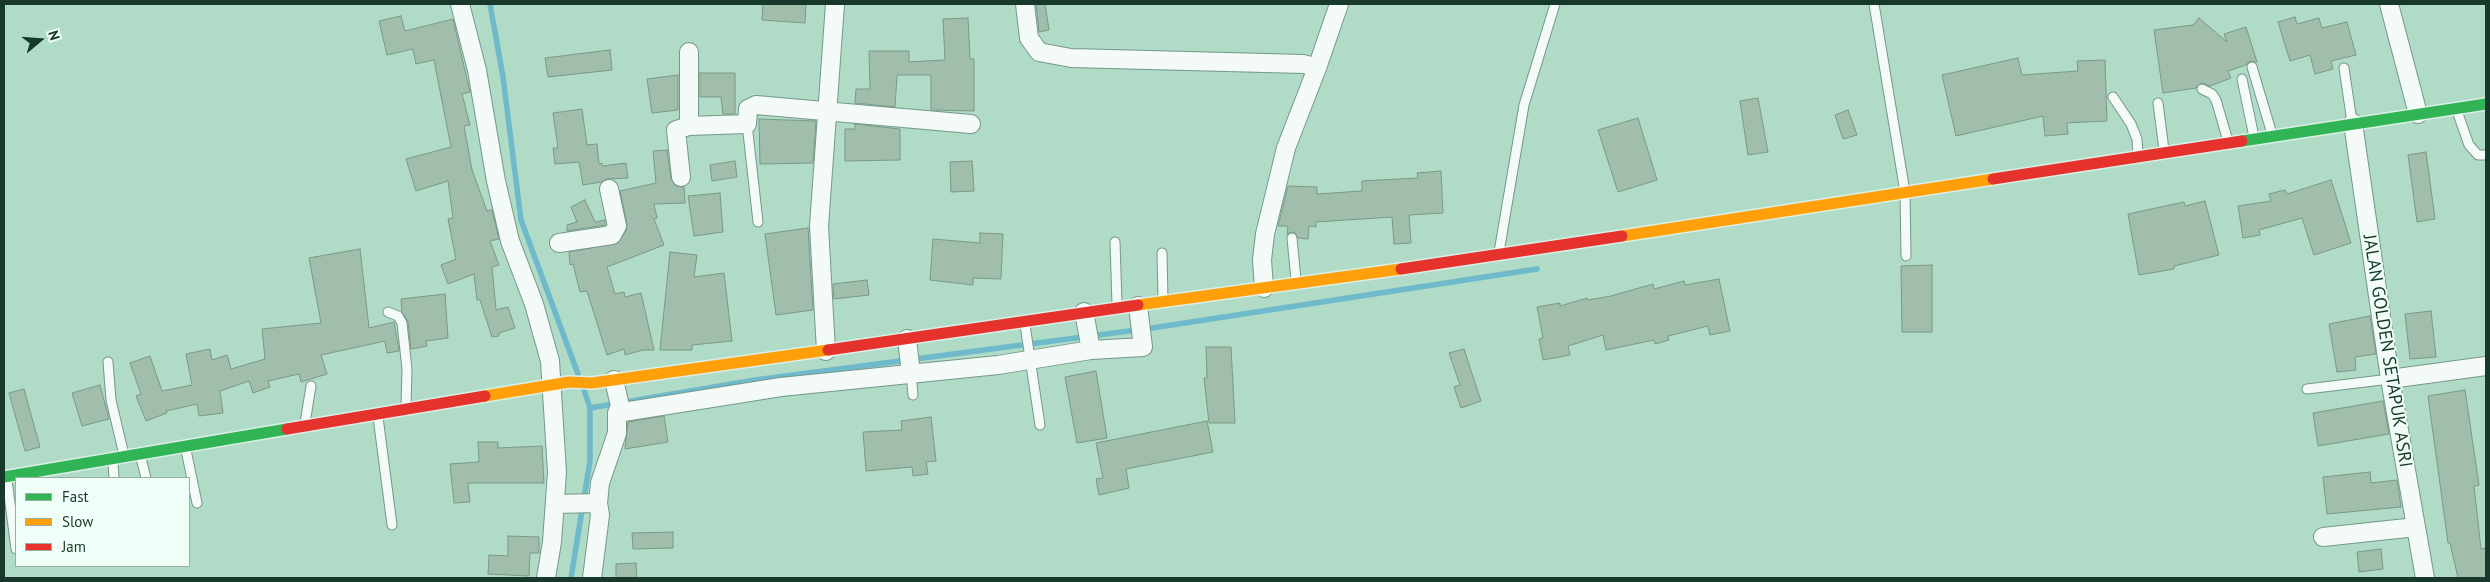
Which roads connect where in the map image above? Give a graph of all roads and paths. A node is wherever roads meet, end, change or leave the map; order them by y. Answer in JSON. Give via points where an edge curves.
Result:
{"nodes":[{"id":1,"x":460,"y":4,"type":"edge"},
{"id":2,"x":835,"y":4,"type":"edge"},
{"id":3,"x":1025,"y":4,"type":"edge"},
{"id":4,"x":1339,"y":4,"type":"edge"},
{"id":5,"x":1554,"y":4,"type":"edge"},
{"id":6,"x":1874,"y":4,"type":"edge"},
{"id":7,"x":2389,"y":4,"type":"edge"},
{"id":8,"x":689,"y":52,"type":"dead end"},
{"id":9,"x":2252,"y":67,"type":"dead end"},
{"id":10,"x":1317,"y":68,"type":"junction"},
{"id":11,"x":2344,"y":68,"type":"dead end"},
{"id":12,"x":2242,"y":78,"type":"dead end"},
{"id":13,"x":2202,"y":89,"type":"dead end"},
{"id":14,"x":2113,"y":97,"type":"dead end"},
{"id":15,"x":2158,"y":104,"type":"dead end"},
{"id":16,"x":2486,"y":104,"type":"edge"},
{"id":17,"x":2456,"y":108,"type":"junction"},
{"id":18,"x":828,"y":110,"type":"junction"},
{"id":19,"x":2418,"y":114,"type":"junction"},
{"id":20,"x":748,"y":124,"type":"junction"},
{"id":21,"x":971,"y":124,"type":"dead end"},
{"id":22,"x":2353,"y":124,"type":"junction"},
{"id":23,"x":689,"y":126,"type":"junction"},
{"id":24,"x":2272,"y":136,"type":"junction"},
{"id":25,"x":2254,"y":138,"type":"junction"},
{"id":26,"x":2228,"y":143,"type":"junction"},
{"id":27,"x":2164,"y":152,"type":"junction"},
{"id":28,"x":2486,"y":155,"type":"edge"},
{"id":29,"x":2138,"y":156,"type":"junction"},
{"id":30,"x":681,"y":177,"type":"dead end"},
{"id":31,"x":609,"y":188,"type":"dead end"},
{"id":32,"x":1906,"y":192,"type":"junction"},
{"id":33,"x":758,"y":222,"type":"dead end"},
{"id":34,"x":1292,"y":238,"type":"dead end"},
{"id":35,"x":1115,"y":242,"type":"dead end"},
{"id":36,"x":559,"y":243,"type":"dead end"},
{"id":37,"x":1162,"y":254,"type":"dead end"},
{"id":38,"x":1499,"y":254,"type":"junction"},
{"id":39,"x":1906,"y":256,"type":"dead end"},
{"id":40,"x":1297,"y":284,"type":"junction"},
{"id":41,"x":1264,"y":288,"type":"junction"},
{"id":42,"x":1163,"y":302,"type":"junction"},
{"id":43,"x":1138,"y":306,"type":"junction"},
{"id":44,"x":1117,"y":309,"type":"junction"},
{"id":45,"x":388,"y":312,"type":"dead end"},
{"id":46,"x":1025,"y":328,"type":"junction"},
{"id":47,"x":1087,"y":333,"type":"junction"},
{"id":48,"x":826,"y":351,"type":"junction"},
{"id":49,"x":1030,"y":356,"type":"junction"},
{"id":50,"x":910,"y":358,"type":"junction"},
{"id":51,"x":108,"y":362,"type":"dead end"},
{"id":52,"x":2486,"y":366,"type":"edge"},
{"id":53,"x":782,"y":374,"type":"junction"},
{"id":54,"x":2390,"y":379,"type":"junction"},
{"id":55,"x":614,"y":380,"type":"junction"},
{"id":56,"x":551,"y":385,"type":"junction"},
{"id":57,"x":311,"y":386,"type":"dead end"},
{"id":58,"x":2307,"y":389,"type":"dead end"},
{"id":59,"x":913,"y":395,"type":"dead end"},
{"id":60,"x":618,"y":406,"type":"junction"},
{"id":61,"x":406,"y":408,"type":"junction"},
{"id":62,"x":377,"y":414,"type":"junction"},
{"id":63,"x":1040,"y":425,"type":"dead end"},
{"id":64,"x":305,"y":426,"type":"junction"},
{"id":65,"x":186,"y":448,"type":"junction"},
{"id":66,"x":141,"y":455,"type":"junction"},
{"id":67,"x":119,"y":459,"type":"junction"},
{"id":68,"x":5,"y":477,"type":"edge"},
{"id":69,"x":114,"y":477,"type":"edge"},
{"id":70,"x":146,"y":477,"type":"edge"},
{"id":71,"x":196,"y":503,"type":"dead end"},
{"id":72,"x":593,"y":503,"type":"junction"},
{"id":73,"x":561,"y":504,"type":"junction"},
{"id":74,"x":392,"y":525,"type":"dead end"},
{"id":75,"x":2416,"y":527,"type":"junction"},
{"id":76,"x":2323,"y":537,"type":"dead end"},
{"id":77,"x":15,"y":542,"type":"edge"},
{"id":78,"x":546,"y":578,"type":"edge"},
{"id":79,"x":592,"y":578,"type":"edge"},
{"id":80,"x":2425,"y":578,"type":"edge"}],
"edges":[{"from":1,"to":56,"type":"street","via":[[477,70],[510,241],[534,304],[550,361]]},
{"from":2,"to":18,"type":"street"},
{"from":3,"to":10,"type":"street","via":[[1029,38],[1039,52],[1071,58],[1304,64]]},
{"from":4,"to":10,"type":"street"},
{"from":5,"to":38,"type":"lane","via":[[1524,105]]},
{"from":6,"to":32,"type":"lane"},
{"from":7,"to":19,"type":"street"},
{"from":8,"to":23,"type":"street"},
{"from":9,"to":24,"type":"lane"},
{"from":10,"to":41,"type":"street","via":[[1286,148],[1265,234],[1262,260]]},
{"from":11,"to":22,"type":"lane"},
{"from":12,"to":25,"type":"lane"},
{"from":13,"to":26,"type":"lane","via":[[2216,100]]},
{"from":14,"to":29,"type":"lane","via":[[2131,124],[2137,139]]},
{"from":15,"to":27,"type":"lane"},
{"from":16,"to":17,"type":"highway"},
{"from":17,"to":19,"type":"highway"},
{"from":17,"to":28,"type":"lane","via":[[2469,145],[2478,154]]},
{"from":18,"to":20,"type":"street","via":[[756,105],[748,108]]},
{"from":18,"to":21,"type":"street"},
{"from":18,"to":48,"type":"street","via":[[819,226]]},
{"from":19,"to":22,"type":"highway"},
{"from":20,"to":23,"type":"street"},
{"from":20,"to":33,"type":"lane"},
{"from":22,"to":24,"type":"highway"},
{"from":22,"to":54,"type":"street","name":"JALAN GOLDEN SETAPUK ASRI"},
{"from":23,"to":30,"type":"street","via":[[676,130]]},
{"from":24,"to":25,"type":"highway"},
{"from":25,"to":26,"type":"highway"},
{"from":26,"to":27,"type":"highway"},
{"from":27,"to":29,"type":"highway"},
{"from":29,"to":32,"type":"highway"},
{"from":31,"to":36,"type":"street","via":[[616,226],[612,235]]},
{"from":32,"to":38,"type":"highway"},
{"from":32,"to":39,"type":"lane"},
{"from":34,"to":40,"type":"lane"},
{"from":35,"to":44,"type":"lane"},
{"from":37,"to":42,"type":"lane"},
{"from":38,"to":40,"type":"highway"},
{"from":40,"to":41,"type":"highway"},
{"from":41,"to":42,"type":"highway"},
{"from":42,"to":43,"type":"highway"},
{"from":43,"to":44,"type":"highway"},
{"from":43,"to":47,"type":"street","via":[[1143,347]]},
{"from":44,"to":47,"type":"highway"},
{"from":45,"to":61,"type":"lane","via":[[398,316],[402,322],[407,369]]},
{"from":46,"to":47,"type":"highway"},
{"from":46,"to":49,"type":"lane"},
{"from":46,"to":50,"type":"highway"},
{"from":47,"to":49,"type":"street"},
{"from":48,"to":50,"type":"highway"},
{"from":48,"to":53,"type":"highway"},
{"from":49,"to":50,"type":"street"},
{"from":49,"to":63,"type":"lane"},
{"from":50,"to":53,"type":"street"},
{"from":50,"to":59,"type":"lane"},
{"from":51,"to":67,"type":"lane"},
{"from":52,"to":54,"type":"street"},
{"from":53,"to":55,"type":"highway"},
{"from":53,"to":60,"type":"street"},
{"from":54,"to":58,"type":"lane"},
{"from":54,"to":75,"type":"street","name":"JALAN GOLDEN SETAPUK ASRI"},
{"from":55,"to":56,"type":"highway"},
{"from":55,"to":60,"type":"street"},
{"from":56,"to":61,"type":"highway"},
{"from":56,"to":73,"type":"street"},
{"from":57,"to":64,"type":"lane"},
{"from":60,"to":72,"type":"street","via":[[617,433]]},
{"from":61,"to":62,"type":"highway"},
{"from":62,"to":64,"type":"highway"},
{"from":62,"to":74,"type":"lane"},
{"from":64,"to":65,"type":"highway"},
{"from":65,"to":66,"type":"highway"},
{"from":65,"to":71,"type":"lane"},
{"from":66,"to":67,"type":"highway"},
{"from":66,"to":70,"type":"lane"},
{"from":67,"to":68,"type":"highway"},
{"from":67,"to":69,"type":"lane"},
{"from":68,"to":77,"type":"lane"},
{"from":72,"to":73,"type":"street"},
{"from":72,"to":79,"type":"street","via":[[600,515]]},
{"from":73,"to":78,"type":"street"},
{"from":75,"to":76,"type":"street"},
{"from":75,"to":80,"type":"street","name":"JALAN GOLDEN SETAPUK ASRI"}]}
